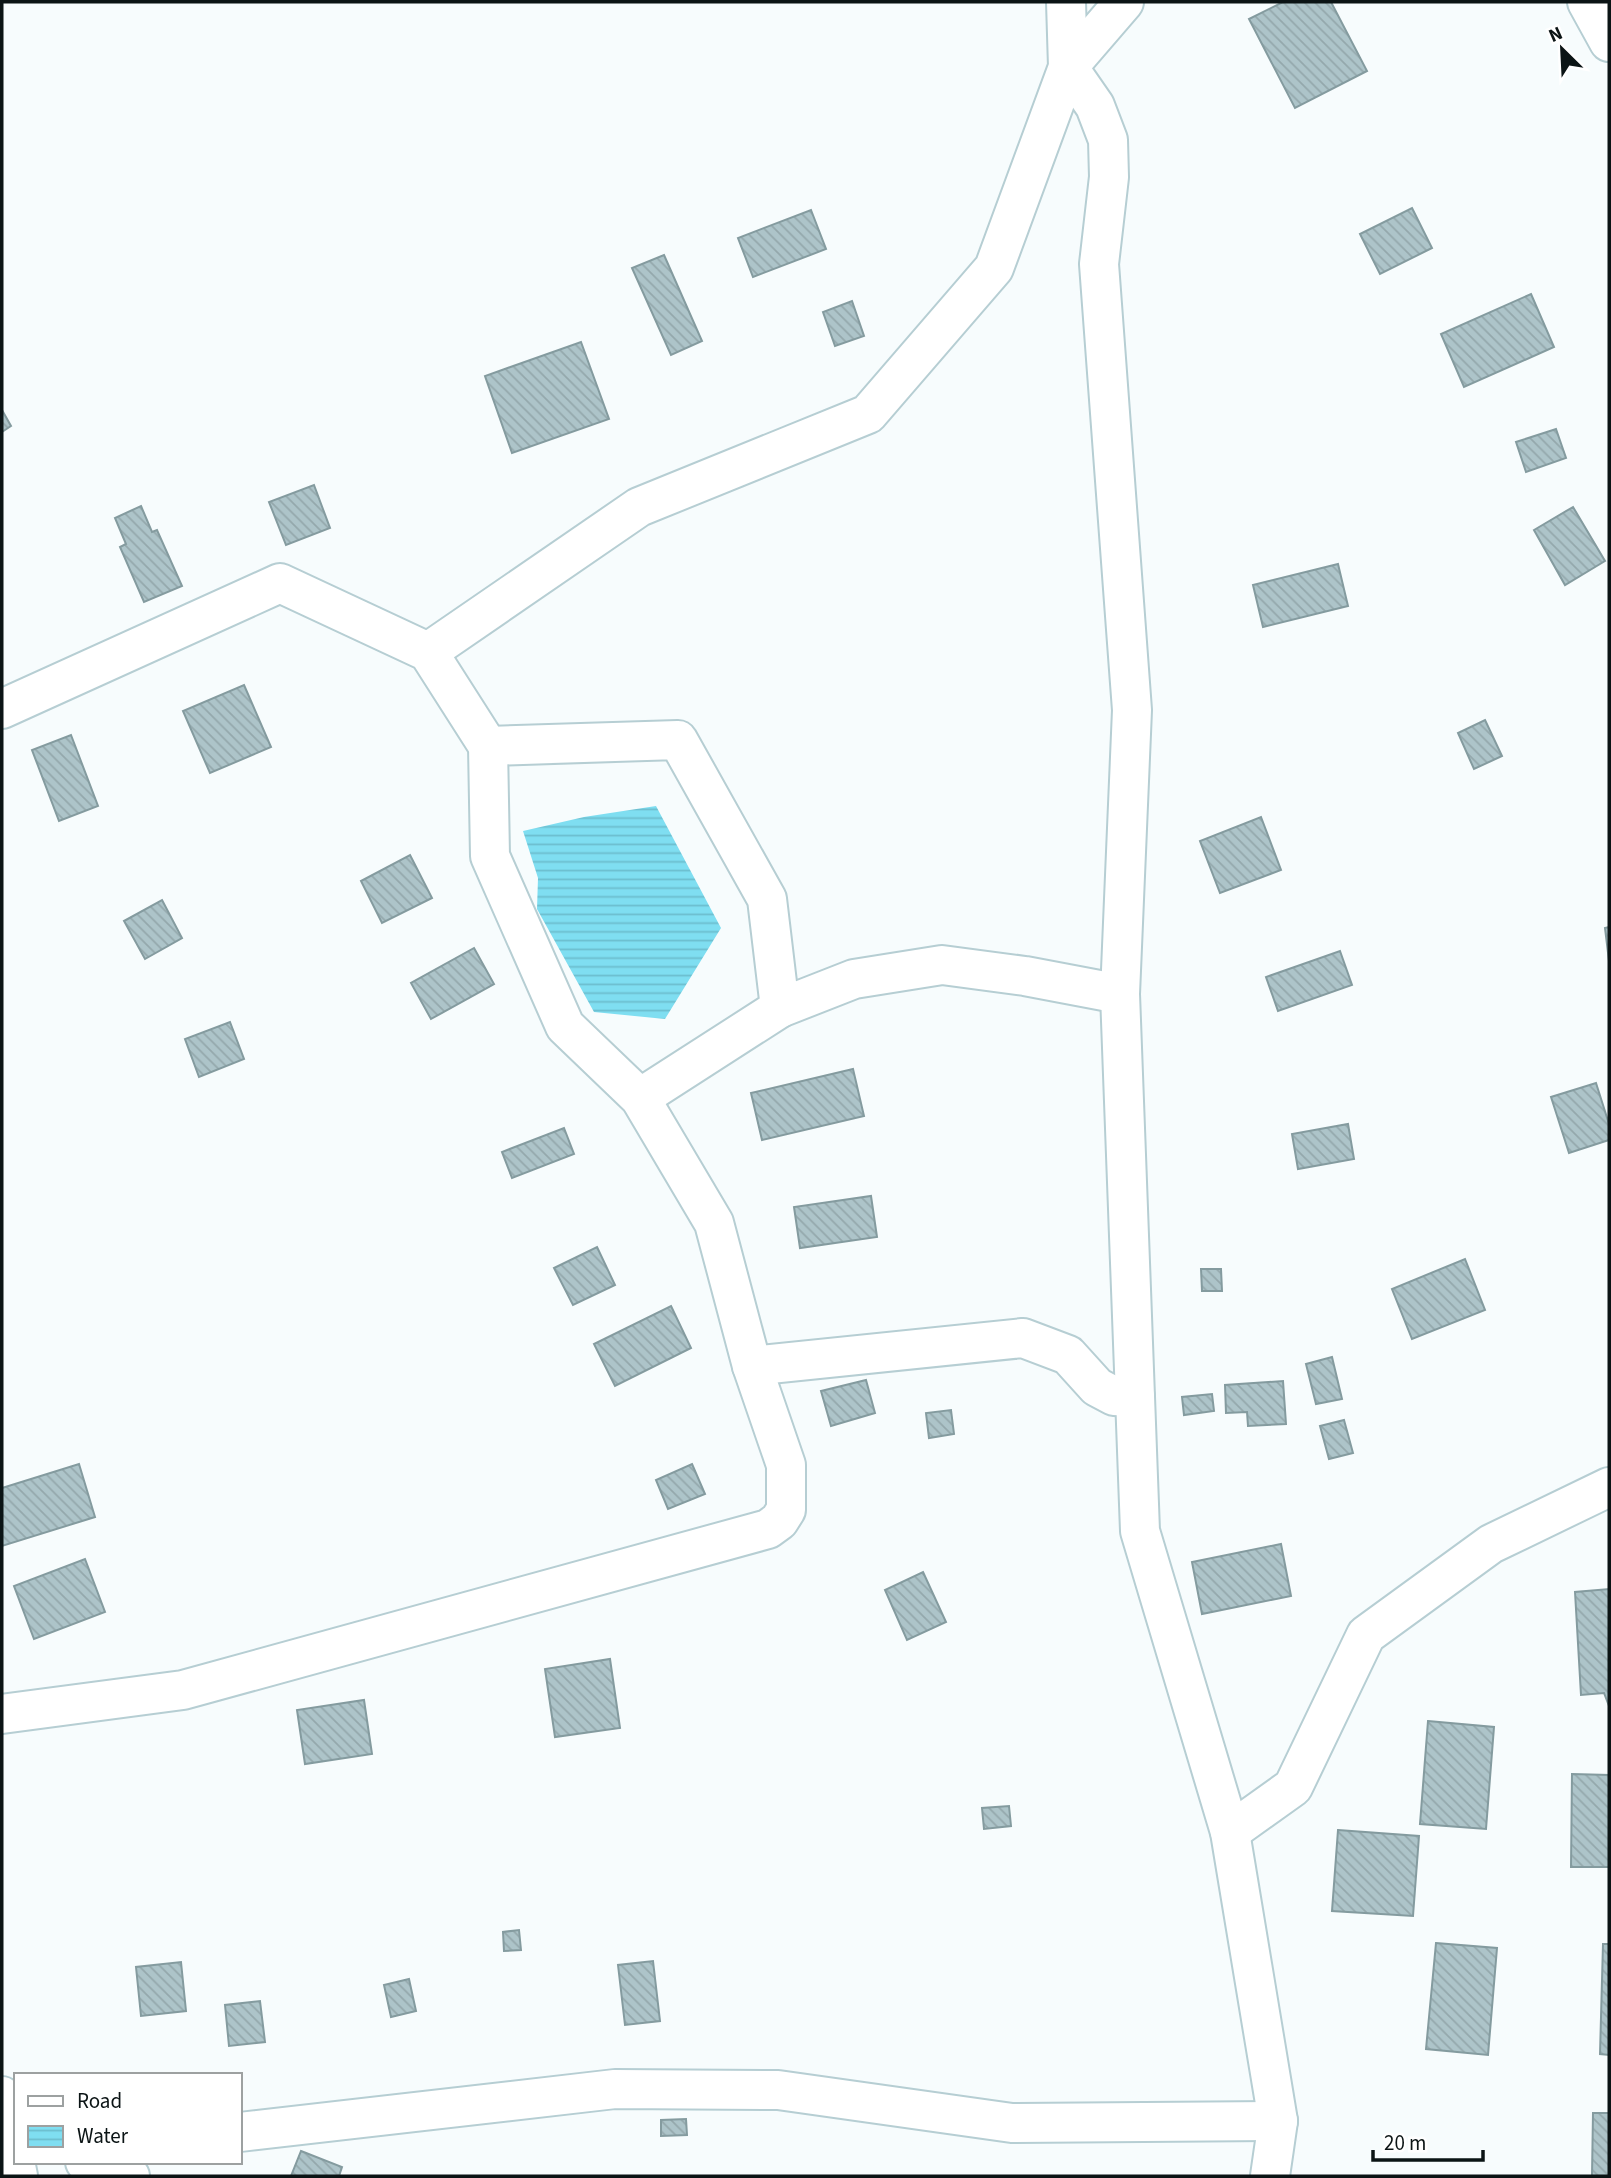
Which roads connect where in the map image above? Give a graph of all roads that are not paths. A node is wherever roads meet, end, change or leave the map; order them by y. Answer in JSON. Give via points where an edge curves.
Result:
{"nodes":[{"id":1,"x":1066,"y":2,"type":"edge"},
{"id":2,"x":1124,"y":2,"type":"edge"},
{"id":3,"x":1587,"y":2,"type":"edge"},
{"id":4,"x":1609,"y":42,"type":"edge"},
{"id":5,"x":1069,"y":67,"type":"junction"},
{"id":6,"x":428,"y":652,"type":"junction"},
{"id":7,"x":2,"y":709,"type":"edge"},
{"id":8,"x":488,"y":746,"type":"junction"},
{"id":9,"x":1120,"y":994,"type":"junction"},
{"id":10,"x":780,"y":1008,"type":"junction"},
{"id":11,"x":640,"y":1098,"type":"junction"},
{"id":12,"x":752,"y":1366,"type":"junction"},
{"id":13,"x":1135,"y":1398,"type":"junction"},
{"id":14,"x":1609,"y":1487,"type":"edge"},
{"id":15,"x":2,"y":1714,"type":"edge"},
{"id":16,"x":1230,"y":1832,"type":"junction"},
{"id":17,"x":2,"y":2086,"type":"edge"},
{"id":18,"x":2,"y":2096,"type":"edge"},
{"id":19,"x":14,"y":2101,"type":"edge"},
{"id":20,"x":1278,"y":2121,"type":"junction"},
{"id":21,"x":242,"y":2132,"type":"edge"},
{"id":22,"x":14,"y":2156,"type":"edge"},
{"id":23,"x":91,"y":2164,"type":"edge"},
{"id":24,"x":130,"y":2176,"type":"edge"},
{"id":25,"x":1270,"y":2176,"type":"edge"}],
"edges":[{"from":1,"to":5,"type":"street"},
{"from":2,"to":5,"type":"street"},
{"from":3,"to":4,"type":"street"},
{"from":5,"to":6,"type":"street","via":[[994,268],[868,414],[639,507]]},
{"from":5,"to":9,"type":"street","via":[[1094,106],[1108,140],[1109,177],[1099,264],[1132,710]]},
{"from":6,"to":7,"type":"street","via":[[281,583]]},
{"from":6,"to":8,"type":"street"},
{"from":8,"to":10,"type":"street","via":[[678,740],[767,899]]},
{"from":8,"to":11,"type":"street","via":[[490,856],[565,1026]]},
{"from":9,"to":10,"type":"street","via":[[942,965],[854,979]]},
{"from":9,"to":13,"type":"street"},
{"from":10,"to":11,"type":"street"},
{"from":11,"to":12,"type":"street","via":[[714,1223]]},
{"from":12,"to":13,"type":"street","via":[[1023,1338],[1068,1355],[1097,1387],[1114,1396]]},
{"from":12,"to":15,"type":"street","via":[[786,1465],[786,1510],[768,1528],[183,1690]]},
{"from":13,"to":16,"type":"street","via":[[1140,1531]]},
{"from":14,"to":16,"type":"street","via":[[1491,1544],[1366,1635],[1293,1787]]},
{"from":16,"to":20,"type":"street"},
{"from":17,"to":19,"type":"street"},
{"from":18,"to":22,"type":"street"},
{"from":20,"to":21,"type":"street","via":[[1012,2123],[778,2090],[615,2089]]},
{"from":20,"to":25,"type":"street"},
{"from":23,"to":24,"type":"street"}]}
